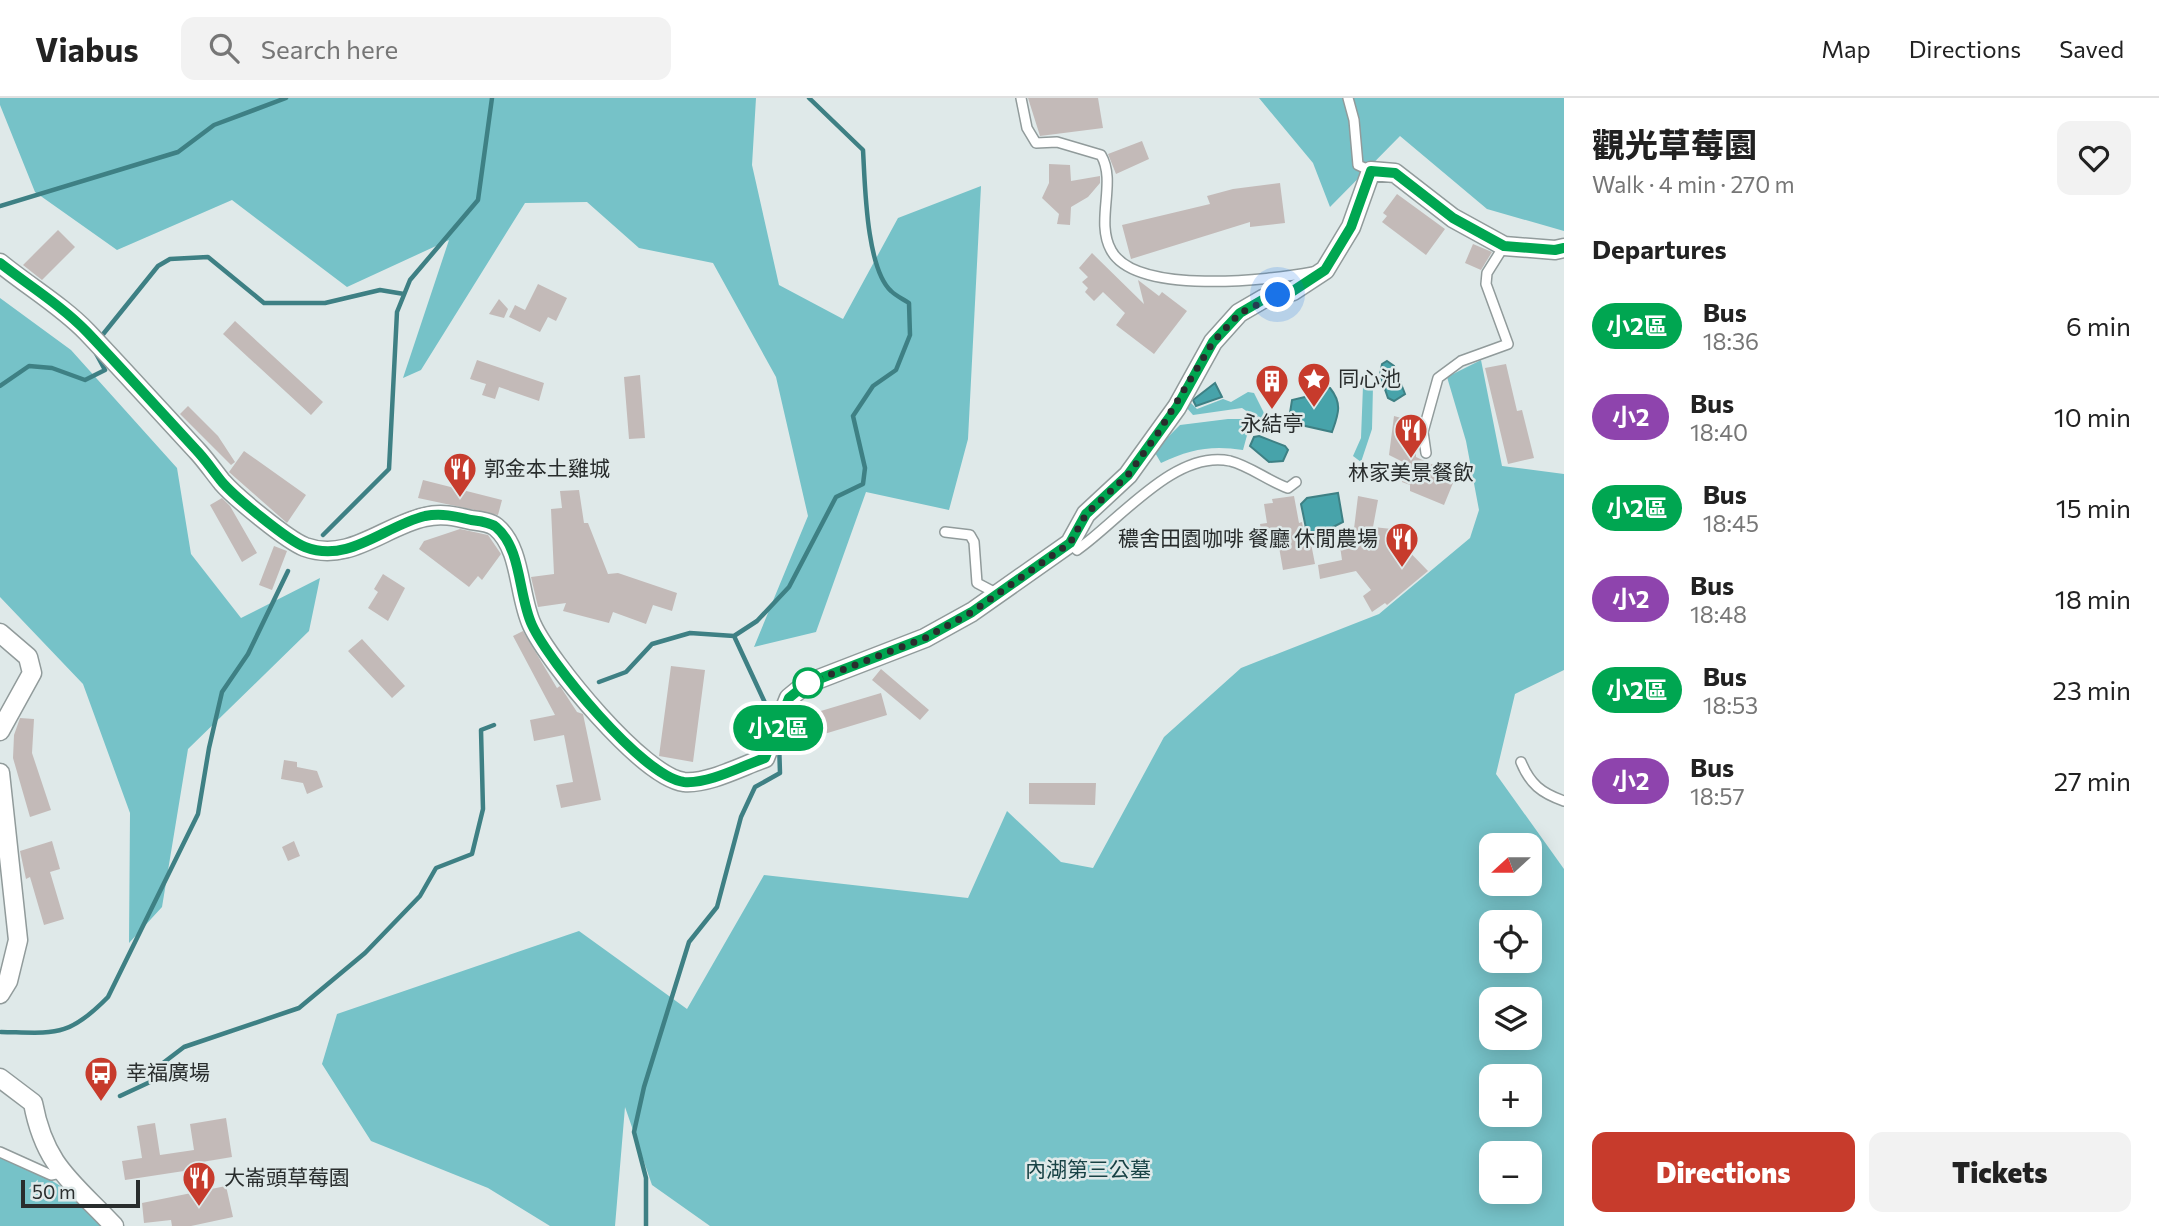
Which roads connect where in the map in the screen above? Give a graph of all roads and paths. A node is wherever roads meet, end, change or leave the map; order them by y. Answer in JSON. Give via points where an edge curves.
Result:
{"nodes":[{"id":1,"x":1021,"y":98,"type":"edge"},
{"id":2,"x":1348,"y":98,"type":"edge"},
{"id":3,"x":1371,"y":171,"type":"junction"},
{"id":4,"x":1504,"y":246,"type":"junction"},
{"id":5,"x":1564,"y":248,"type":"edge"},
{"id":6,"x":0,"y":263,"type":"edge"},
{"id":7,"x":1325,"y":270,"type":"junction"},
{"id":8,"x":1426,"y":453,"type":"dead end"},
{"id":9,"x":1296,"y":482,"type":"dead end"},
{"id":10,"x":945,"y":532,"type":"dead end"},
{"id":11,"x":1070,"y":543,"type":"junction"},
{"id":12,"x":996,"y":593,"type":"junction"},
{"id":13,"x":0,"y":633,"type":"edge"},
{"id":14,"x":0,"y":731,"type":"edge"},
{"id":15,"x":1521,"y":762,"type":"dead end"},
{"id":16,"x":0,"y":773,"type":"edge"},
{"id":17,"x":1564,"y":800,"type":"edge"},
{"id":18,"x":0,"y":994,"type":"edge"},
{"id":19,"x":0,"y":1078,"type":"edge"},
{"id":20,"x":0,"y":1152,"type":"edge"},
{"id":21,"x":61,"y":1173,"type":"junction"},
{"id":22,"x":114,"y":1226,"type":"edge"}],
"edges":[{"from":1,"to":7,"type":"lane","via":[[1027,128],[1037,143],[1057,142],[1101,155],[1107,166],[1105,225],[1111,250],[1127,267],[1196,282]]},
{"from":2,"to":3,"type":"lane","via":[[1358,165]]},
{"from":3,"to":4,"type":"street","via":[[1395,173],[1453,218]]},
{"from":3,"to":7,"type":"street","via":[[1351,227]]},
{"from":4,"to":5,"type":"street"},
{"from":4,"to":8,"type":"lane","via":[[1486,284],[1508,344],[1461,361],[1438,378],[1423,432]]},
{"from":6,"to":12,"type":"street","via":[[85,330],[223,484],[307,548],[335,552],[423,517],[446,514],[494,525],[510,541],[524,603],[550,655],[641,757],[685,782],[765,758],[789,698],[806,684],[925,638]]},
{"from":7,"to":11,"type":"street","via":[[1293,291],[1264,299],[1240,313],[1213,342],[1151,444],[1128,475],[1086,514]]},
{"from":9,"to":11,"type":"lane","via":[[1288,488],[1234,462],[1202,460],[1166,478],[1077,550]]},
{"from":10,"to":12,"type":"lane","via":[[970,534],[977,583]]},
{"from":11,"to":12,"type":"street"},
{"from":13,"to":14,"type":"street","via":[[29,657],[32,673]]},
{"from":15,"to":17,"type":"lane","via":[[1529,781]]},
{"from":16,"to":18,"type":"street","via":[[18,940],[9,981]]},
{"from":19,"to":21,"type":"street","via":[[33,1103],[38,1132]]},
{"from":20,"to":21,"type":"lane","via":[[51,1175]]},
{"from":21,"to":22,"type":"street"}]}
